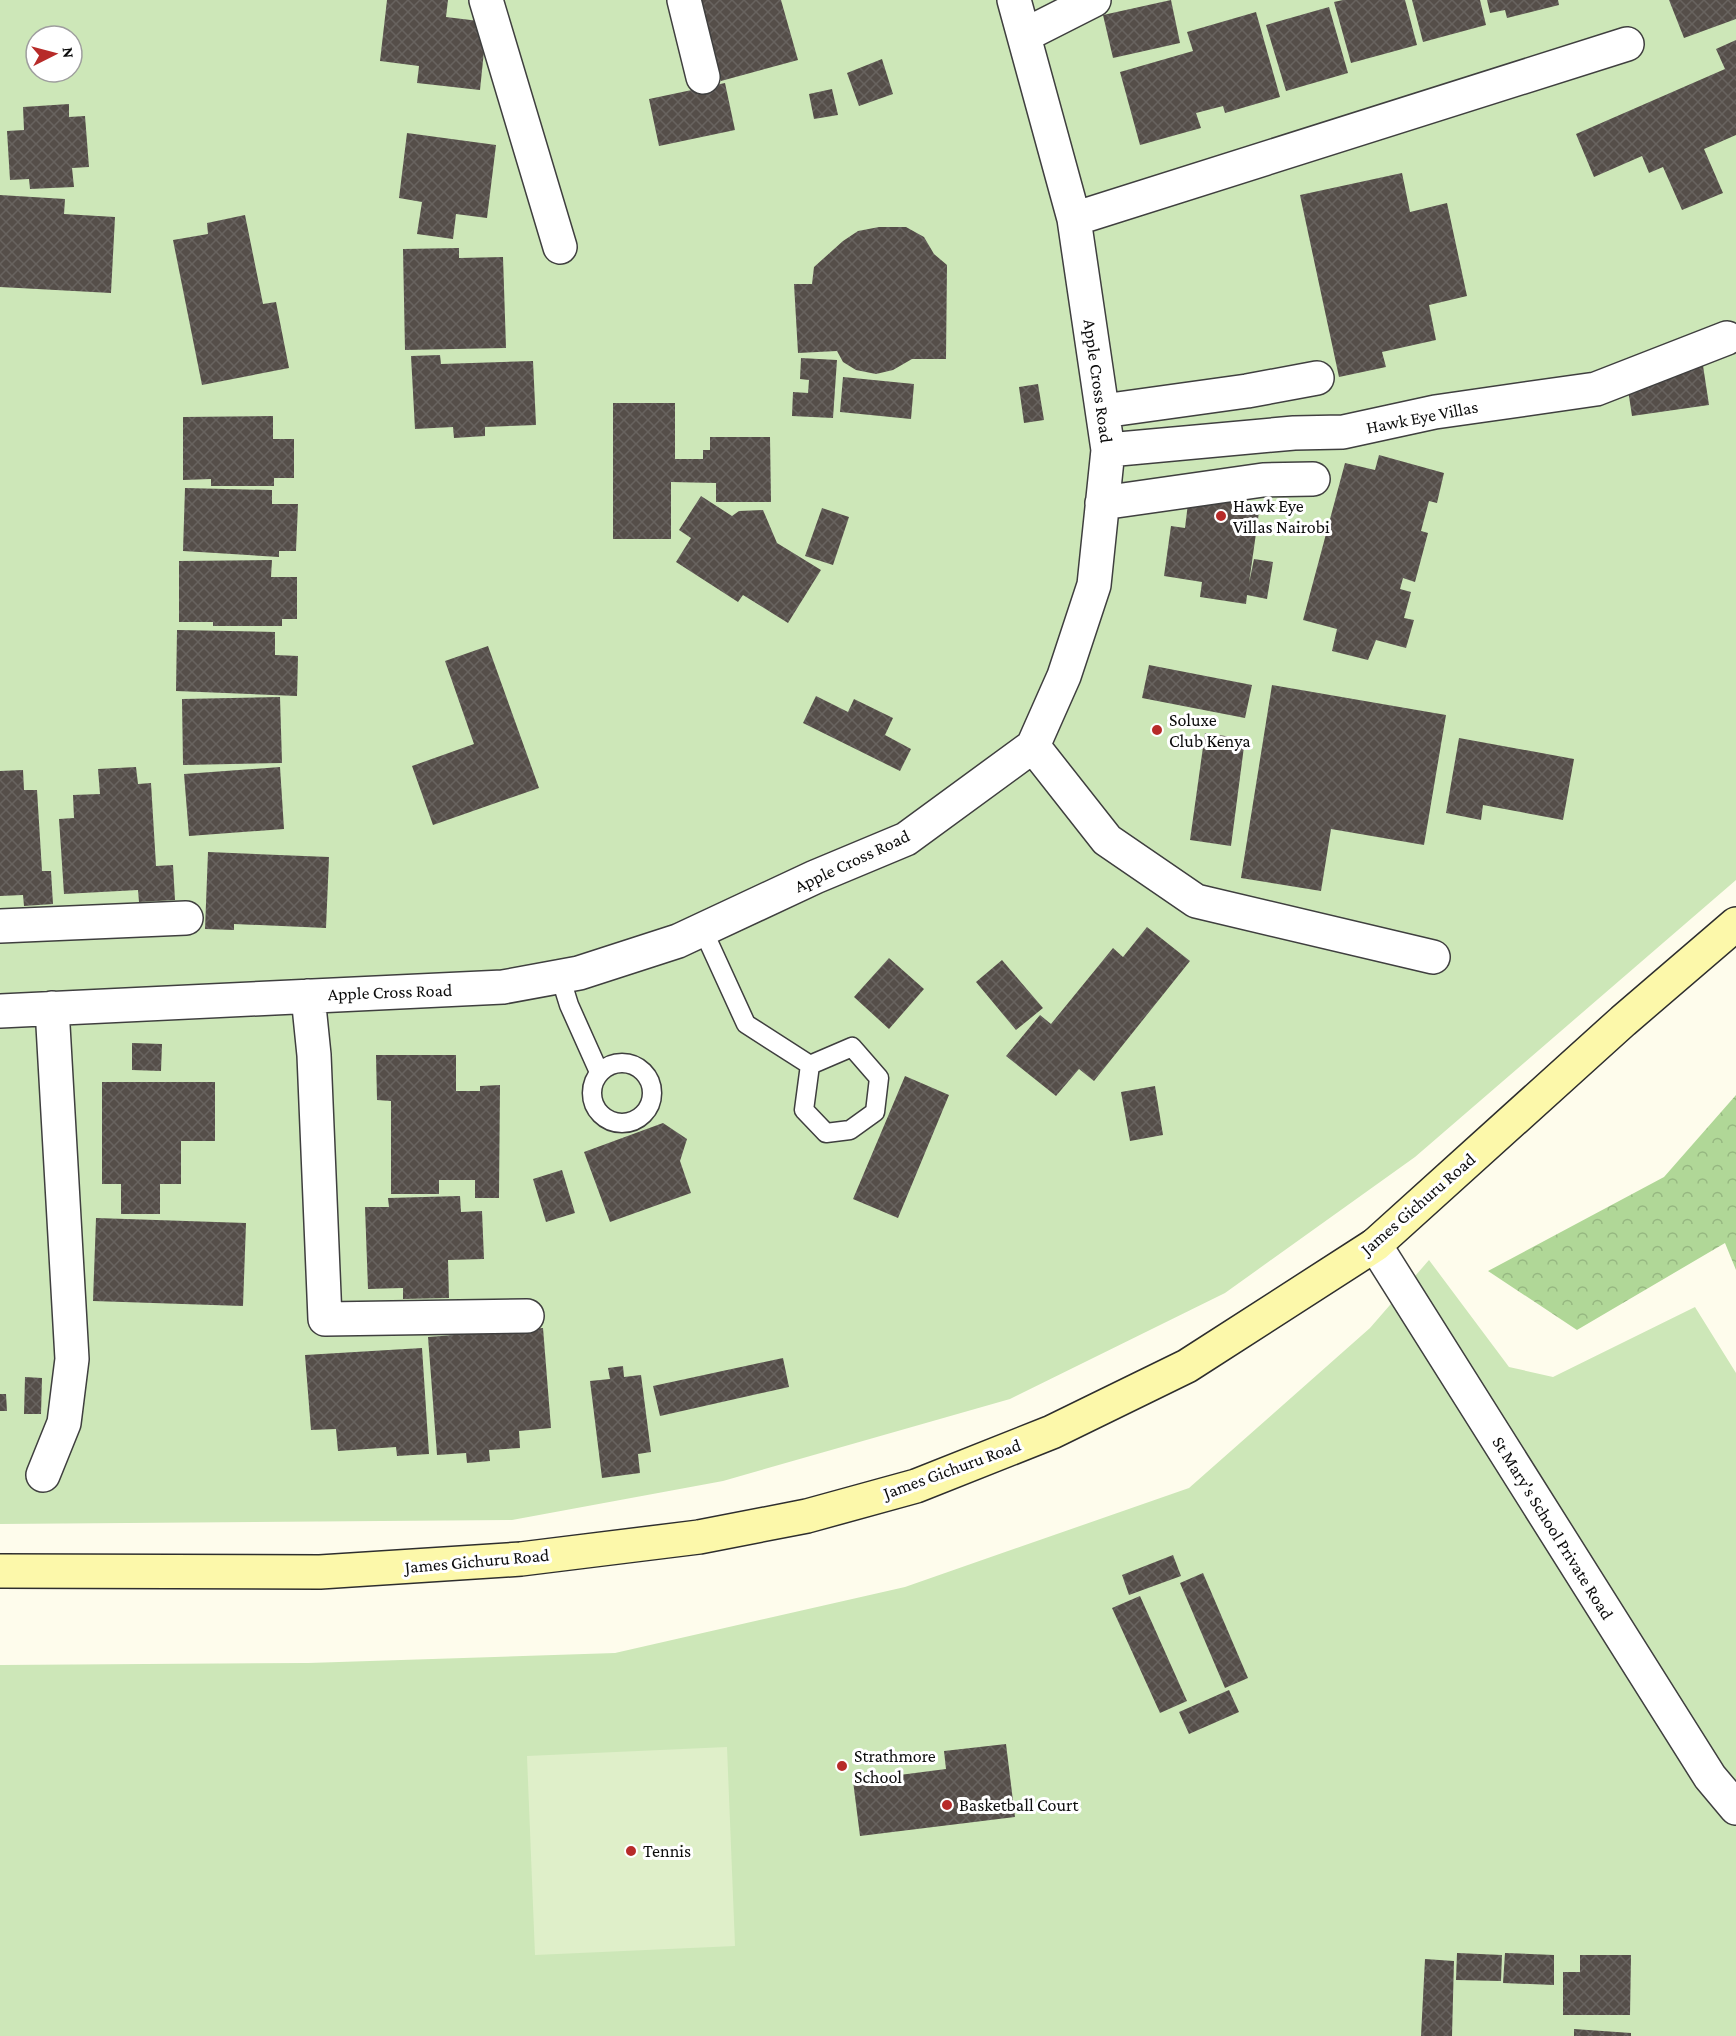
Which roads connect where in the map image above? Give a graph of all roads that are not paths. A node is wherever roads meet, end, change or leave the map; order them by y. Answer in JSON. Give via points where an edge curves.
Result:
{"nodes":[{"id":1,"x":486,"y":0,"type":"edge"},
{"id":2,"x":684,"y":0,"type":"edge"},
{"id":3,"x":1014,"y":0,"type":"edge"},
{"id":4,"x":1094,"y":0,"type":"edge"},
{"id":5,"x":1025,"y":36,"type":"junction"},
{"id":6,"x":1627,"y":44,"type":"dead end"},
{"id":7,"x":703,"y":78,"type":"dead end"},
{"id":8,"x":1074,"y":219,"type":"junction"},
{"id":9,"x":560,"y":247,"type":"dead end"},
{"id":10,"x":1727,"y":338,"type":"dead end"},
{"id":11,"x":1317,"y":378,"type":"dead end"},
{"id":12,"x":1102,"y":411,"type":"junction"},
{"id":13,"x":1108,"y":450,"type":"junction"},
{"id":14,"x":1312,"y":479,"type":"dead end"},
{"id":15,"x":1102,"y":503,"type":"junction"},
{"id":16,"x":1032,"y":746,"type":"junction"},
{"id":17,"x":186,"y":918,"type":"dead end"},
{"id":18,"x":1736,"y":924,"type":"edge"},
{"id":19,"x":0,"y":926,"type":"edge"},
{"id":20,"x":704,"y":930,"type":"junction"},
{"id":21,"x":1433,"y":957,"type":"dead end"},
{"id":22,"x":560,"y":976,"type":"junction"},
{"id":23,"x":308,"y":996,"type":"junction"},
{"id":24,"x":52,"y":1008,"type":"junction"},
{"id":25,"x":0,"y":1011,"type":"edge"},
{"id":26,"x":810,"y":1065,"type":"junction"},
{"id":27,"x":599,"y":1072,"type":"dead end"},
{"id":28,"x":1375,"y":1245,"type":"junction"},
{"id":29,"x":527,"y":1316,"type":"dead end"},
{"id":30,"x":43,"y":1475,"type":"dead end"},
{"id":31,"x":0,"y":1571,"type":"edge"},
{"id":32,"x":1736,"y":1808,"type":"edge"}],
"edges":[{"from":1,"to":9,"type":"street"},
{"from":2,"to":7,"type":"street"},
{"from":3,"to":5,"type":"street","name":"Apple Cross Road"},
{"from":4,"to":5,"type":"street"},
{"from":5,"to":8,"type":"street","name":"Apple Cross Road"},
{"from":6,"to":8,"type":"street"},
{"from":8,"to":12,"type":"street","name":"Apple Cross Road"},
{"from":10,"to":13,"type":"street","name":"Hawk Eye Villas","via":[[1596,389],[1435,412],[1343,432]]},
{"from":11,"to":12,"type":"street"},
{"from":12,"to":13,"type":"street","name":"Apple Cross Road"},
{"from":13,"to":15,"type":"street","name":"Apple Cross Road"},
{"from":14,"to":15,"type":"street","via":[[1263,480]]},
{"from":15,"to":16,"type":"street","name":"Apple Cross Road","via":[[1094,585],[1064,676]]},
{"from":16,"to":20,"type":"street","name":"Apple Cross Road","via":[[906,839]]},
{"from":16,"to":21,"type":"street","via":[[1107,840],[1196,901]]},
{"from":17,"to":19,"type":"street"},
{"from":18,"to":28,"type":"main road","name":"James Gichuru Road"},
{"from":20,"to":22,"type":"street","name":"Apple Cross Road"},
{"from":20,"to":26,"type":"lane","via":[[746,1024]]},
{"from":22,"to":23,"type":"street","name":"Apple Cross Road","via":[[503,987]]},
{"from":22,"to":27,"type":"lane"},
{"from":23,"to":24,"type":"street","name":"Apple Cross Road"},
{"from":23,"to":29,"type":"street","via":[[325,1319]]},
{"from":24,"to":25,"type":"street","name":"Apple Cross Road"},
{"from":24,"to":30,"type":"street","via":[[72,1359],[69,1404]]},
{"from":26,"to":26,"type":"lane","via":[[852,1047],[879,1078],[875,1113],[850,1130],[826,1133],[804,1110]]},
{"from":28,"to":31,"type":"main road","name":"James Gichuru Road","via":[[1186,1366],[1052,1432],[916,1486],[807,1516],[699,1537],[521,1559],[320,1572]]},
{"from":28,"to":32,"type":"street","name":"St Mary's School Private Road","via":[[1710,1777]]}]}
